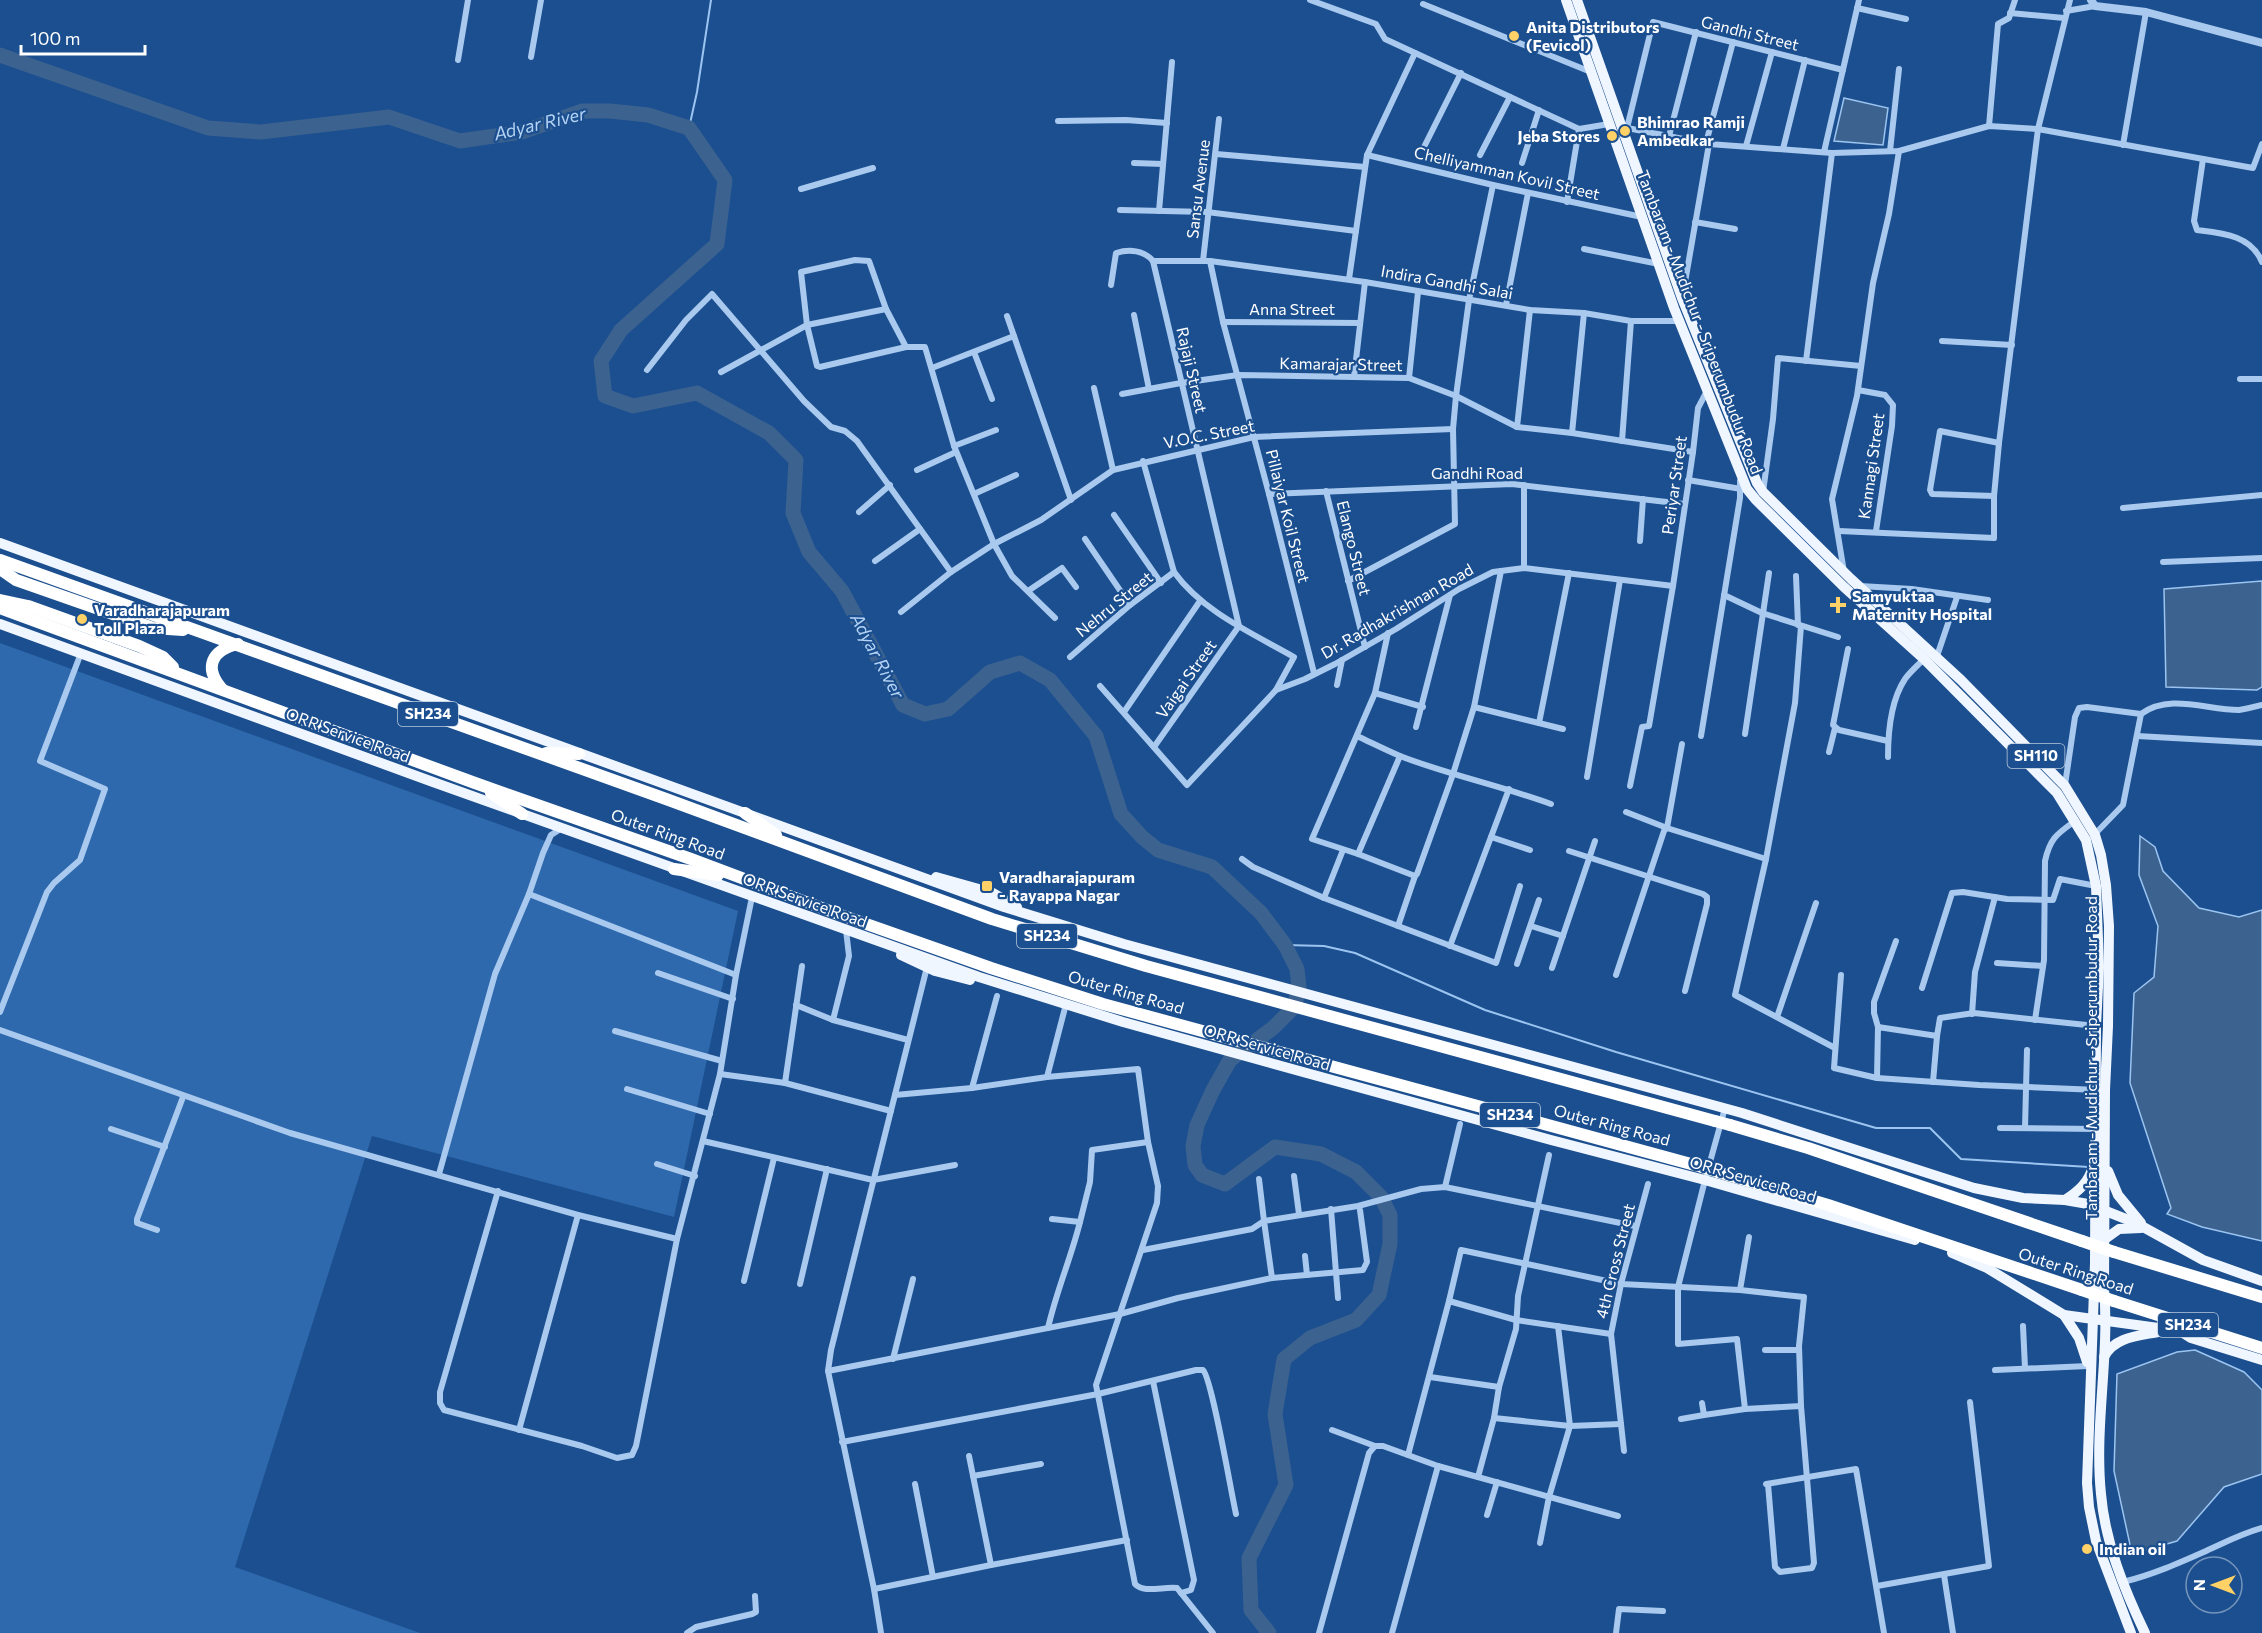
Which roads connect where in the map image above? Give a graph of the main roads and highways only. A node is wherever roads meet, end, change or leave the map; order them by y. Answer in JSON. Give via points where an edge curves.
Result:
{"nodes":[{"id":1,"x":1566,"y":0,"type":"edge"},
{"id":2,"x":1578,"y":0,"type":"edge"},
{"id":3,"x":1610,"y":124,"type":"junction"},
{"id":4,"x":1624,"y":128,"type":"junction"},
{"id":5,"x":1685,"y":320,"type":"junction"},
{"id":6,"x":1712,"y":387,"type":"junction"},
{"id":7,"x":0,"y":543,"type":"edge"},
{"id":8,"x":0,"y":555,"type":"edge"},
{"id":9,"x":0,"y":560,"type":"edge"},
{"id":10,"x":0,"y":568,"type":"edge"},
{"id":11,"x":16,"y":580,"type":"junction"},
{"id":12,"x":45,"y":601,"type":"junction"},
{"id":13,"x":0,"y":602,"type":"edge"},
{"id":14,"x":17,"y":603,"type":"junction"},
{"id":15,"x":0,"y":608,"type":"edge"},
{"id":16,"x":0,"y":614,"type":"edge"},
{"id":17,"x":0,"y":624,"type":"edge"},
{"id":18,"x":117,"y":627,"type":"junction"},
{"id":19,"x":164,"y":630,"type":"junction"},
{"id":20,"x":183,"y":630,"type":"junction"},
{"id":21,"x":202,"y":632,"type":"junction"},
{"id":22,"x":238,"y":644,"type":"junction"},
{"id":23,"x":157,"y":654,"type":"junction"},
{"id":24,"x":173,"y":667,"type":"junction"},
{"id":25,"x":191,"y":678,"type":"junction"},
{"id":26,"x":222,"y":690,"type":"junction"},
{"id":27,"x":533,"y":752,"type":"junction"},
{"id":28,"x":579,"y":754,"type":"junction"},
{"id":29,"x":475,"y":783,"type":"junction"},
{"id":30,"x":745,"y":813,"type":"junction"},
{"id":31,"x":522,"y":814,"type":"junction"},
{"id":32,"x":2090,"y":837,"type":"junction"},
{"id":33,"x":791,"y":845,"type":"junction"},
{"id":34,"x":674,"y":869,"type":"junction"},
{"id":35,"x":740,"y":877,"type":"junction"},
{"id":36,"x":886,"y":944,"type":"junction"},
{"id":37,"x":1003,"y":984,"type":"junction"},
{"id":38,"x":2100,"y":1090,"type":"junction"},
{"id":39,"x":2101,"y":1158,"type":"junction"},
{"id":40,"x":1703,"y":1174,"type":"junction"},
{"id":41,"x":2066,"y":1200,"type":"junction"},
{"id":42,"x":2101,"y":1209,"type":"junction"},
{"id":43,"x":2148,"y":1229,"type":"junction"},
{"id":44,"x":2105,"y":1239,"type":"junction"},
{"id":45,"x":2262,"y":1281,"type":"edge"},
{"id":46,"x":2262,"y":1297,"type":"edge"},
{"id":47,"x":2064,"y":1315,"type":"junction"},
{"id":48,"x":2092,"y":1318,"type":"junction"},
{"id":49,"x":2107,"y":1320,"type":"junction"},
{"id":50,"x":2167,"y":1330,"type":"junction"},
{"id":51,"x":2262,"y":1348,"type":"edge"},
{"id":52,"x":2103,"y":1359,"type":"junction"},
{"id":53,"x":2262,"y":1360,"type":"edge"},
{"id":54,"x":2089,"y":1390,"type":"junction"},
{"id":55,"x":2131,"y":1633,"type":"edge"},
{"id":56,"x":2145,"y":1633,"type":"edge"}],
"edges":[{"from":1,"to":3,"type":"main road","name":"Tambaram - Mudichur - Sriperumbudur Road","number":"SH110"},
{"from":2,"to":4,"type":"main road","name":"Tambaram - Mudichur - Sriperumbudur Road","number":"SH110"},
{"from":3,"to":4,"type":"main road"},
{"from":3,"to":5,"type":"main road","name":"Tambaram - Mudichur - Sriperumbudur Road","number":"SH110","via":[[1642,217]]},
{"from":4,"to":5,"type":"main road","name":"Tambaram - Mudichur - Sriperumbudur Road","number":"SH110","via":[[1682,298]]},
{"from":5,"to":6,"type":"main road","name":"Tambaram - Mudichur - Sriperumbudur Road","number":"SH110"},
{"from":6,"to":32,"type":"main road","name":"Tambaram - Mudichur - Sriperumbudur Road","number":"SH110","via":[[1763,492],[1961,680],[2065,786]]},
{"from":6,"to":32,"type":"main road","name":"Tambaram - Mudichur - Sriperumbudur Road","number":"SH110","via":[[1740,472],[1756,500],[1844,587],[1924,658],[2057,793]]},
{"from":7,"to":28,"type":"main road"},
{"from":8,"to":21,"type":"highway","via":[[175,616]]},
{"from":9,"to":21,"type":"highway","name":"Outer Ring Road","number":"SH234"},
{"from":10,"to":11,"type":"highway"},
{"from":10,"to":20,"type":"highway"},
{"from":11,"to":12,"type":"highway"},
{"from":11,"to":19,"type":"highway"},
{"from":12,"to":14,"type":"highway"},
{"from":12,"to":18,"type":"highway"},
{"from":13,"to":14,"type":"highway"},
{"from":13,"to":24,"type":"highway"},
{"from":14,"to":23,"type":"highway"},
{"from":15,"to":25,"type":"highway","name":"Outer Ring Road","number":"SH234"},
{"from":16,"to":25,"type":"highway","via":[[155,671]]},
{"from":17,"to":31,"type":"main road","name":"ORR Service Road"},
{"from":18,"to":19,"type":"highway"},
{"from":18,"to":23,"type":"highway"},
{"from":19,"to":20,"type":"highway"},
{"from":20,"to":21,"type":"highway"},
{"from":21,"to":22,"type":"highway","name":"Outer Ring Road","number":"SH234"},
{"from":22,"to":26,"type":"highway","via":[[222,649],[212,661],[214,678]]},
{"from":22,"to":27,"type":"highway","name":"Outer Ring Road","number":"SH234"},
{"from":23,"to":24,"type":"highway"},
{"from":24,"to":25,"type":"highway"},
{"from":25,"to":26,"type":"highway","name":"Outer Ring Road","number":"SH234"},
{"from":26,"to":29,"type":"highway","name":"Outer Ring Road","number":"SH234"},
{"from":27,"to":28,"type":"highway"},
{"from":27,"to":33,"type":"highway","name":"Outer Ring Road","number":"SH234"},
{"from":28,"to":30,"type":"main road"},
{"from":29,"to":31,"type":"highway"},
{"from":29,"to":35,"type":"highway","name":"Outer Ring Road","number":"SH234"},
{"from":30,"to":33,"type":"highway"},
{"from":30,"to":41,"type":"main road","via":[[1027,914],[1124,944],[1725,1108],[1974,1188],[2022,1198]]},
{"from":31,"to":34,"type":"main road","name":"ORR Service Road"},
{"from":32,"to":38,"type":"main road","name":"Tambaram - Mudichur - Sriperumbudur Road","number":"SH110","via":[[2096,886]]},
{"from":32,"to":38,"type":"main road","name":"Tambaram - Mudichur - Sriperumbudur Road","number":"SH110","via":[[2101,855],[2109,926],[2108,1026]]},
{"from":33,"to":46,"type":"highway","name":"Outer Ring Road","number":"SH234","bridge":true,"via":[[992,919],[1096,951],[1808,1148],[2114,1252]]},
{"from":34,"to":35,"type":"highway"},
{"from":34,"to":36,"type":"main road","name":"ORR Service Road"},
{"from":35,"to":40,"type":"highway","name":"Outer Ring Road","number":"SH234","via":[[1070,994]]},
{"from":36,"to":37,"type":"main road","name":"ORR Service Road"},
{"from":36,"to":37,"type":"main road","via":[[904,957],[953,976]]},
{"from":37,"to":40,"type":"main road","name":"ORR Service Road","via":[[1212,1047],[1551,1140]]},
{"from":38,"to":39,"type":"main road","name":"Tambaram - Mudichur - Sriperumbudur Road","number":"SH110"},
{"from":38,"to":39,"type":"main road","name":"Tambaram - Mudichur - Sriperumbudur Road","number":"SH110","via":[[2096,1129]]},
{"from":39,"to":41,"type":"main road","via":[[2088,1180]]},
{"from":39,"to":42,"type":"main road","name":"Tambaram - Mudichur - Sriperumbudur Road","number":"SH110"},
{"from":39,"to":43,"type":"main road","via":[[2118,1195]]},
{"from":40,"to":47,"type":"main road","name":"ORR Service Road","via":[[1963,1256]]},
{"from":40,"to":51,"type":"highway","name":"Outer Ring Road","number":"SH234","bridge":true,"via":[[1718,1172],[1828,1205]]},
{"from":41,"to":42,"type":"main road"},
{"from":42,"to":43,"type":"main road"},
{"from":42,"to":44,"type":"main road","name":"Tambaram - Mudichur - Sriperumbudur Road","number":"SH110"},
{"from":42,"to":48,"type":"main road","name":"Tambaram - Mudichur - Sriperumbudur Road","number":"SH110"},
{"from":43,"to":44,"type":"main road","via":[[2127,1227]]},
{"from":43,"to":45,"type":"main road","via":[[2203,1260]]},
{"from":44,"to":49,"type":"main road","name":"Tambaram - Mudichur - Sriperumbudur Road","number":"SH110"},
{"from":47,"to":48,"type":"main road","name":"ORR Service Road"},
{"from":47,"to":54,"type":"main road","via":[[2079,1338],[2088,1366]]},
{"from":48,"to":49,"type":"main road","name":"ORR Service Road"},
{"from":48,"to":54,"type":"main road","name":"Tambaram - Mudichur - Sriperumbudur Road","number":"SH110"},
{"from":49,"to":50,"type":"main road","name":"ORR Service Road"},
{"from":49,"to":52,"type":"main road","name":"Tambaram - Mudichur - Sriperumbudur Road","number":"SH110"},
{"from":50,"to":52,"type":"main road","via":[[2123,1339],[2110,1347]]},
{"from":50,"to":53,"type":"main road","name":"ORR Service Road"},
{"from":52,"to":56,"type":"main road","name":"Tambaram - Mudichur - Sriperumbudur Road","number":"SH110","via":[[2101,1494],[2106,1529]]},
{"from":54,"to":55,"type":"main road","name":"Tambaram - Mudichur - Sriperumbudur Road","number":"SH110","via":[[2087,1483],[2092,1526]]}]}
